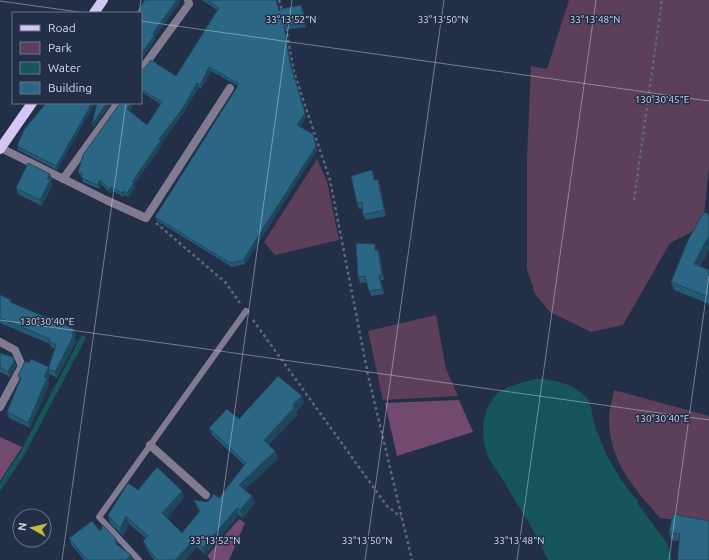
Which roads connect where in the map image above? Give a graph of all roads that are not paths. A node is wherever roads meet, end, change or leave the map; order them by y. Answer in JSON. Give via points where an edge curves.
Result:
{"nodes":[{"id":1,"x":103,"y":0,"type":"edge"},
{"id":2,"x":188,"y":0,"type":"edge"},
{"id":3,"x":95,"y":12,"type":"edge"},
{"id":4,"x":142,"y":69,"type":"edge"},
{"id":5,"x":230,"y":88,"type":"dead end"},
{"id":6,"x":31,"y":104,"type":"edge"},
{"id":7,"x":117,"y":104,"type":"edge"},
{"id":8,"x":0,"y":148,"type":"edge"},
{"id":9,"x":63,"y":179,"type":"junction"},
{"id":10,"x":246,"y":311,"type":"road end"},
{"id":11,"x":0,"y":342,"type":"edge"},
{"id":12,"x":0,"y":407,"type":"edge"},
{"id":13,"x":150,"y":445,"type":"junction"},
{"id":14,"x":206,"y":495,"type":"dead end"},
{"id":15,"x":139,"y":560,"type":"edge"}],
"edges":[{"from":1,"to":3,"type":"main road"},
{"from":2,"to":4,"type":"street","via":[[189,4]]},
{"from":5,"to":9,"type":"street","via":[[146,218]]},
{"from":6,"to":8,"type":"main road"},
{"from":7,"to":9,"type":"street"},
{"from":8,"to":9,"type":"street"},
{"from":10,"to":13,"type":"lane"},
{"from":11,"to":12,"type":"street","via":[[15,350],[22,366]]},
{"from":13,"to":14,"type":"street"},
{"from":13,"to":15,"type":"lane","via":[[99,517]]}]}
